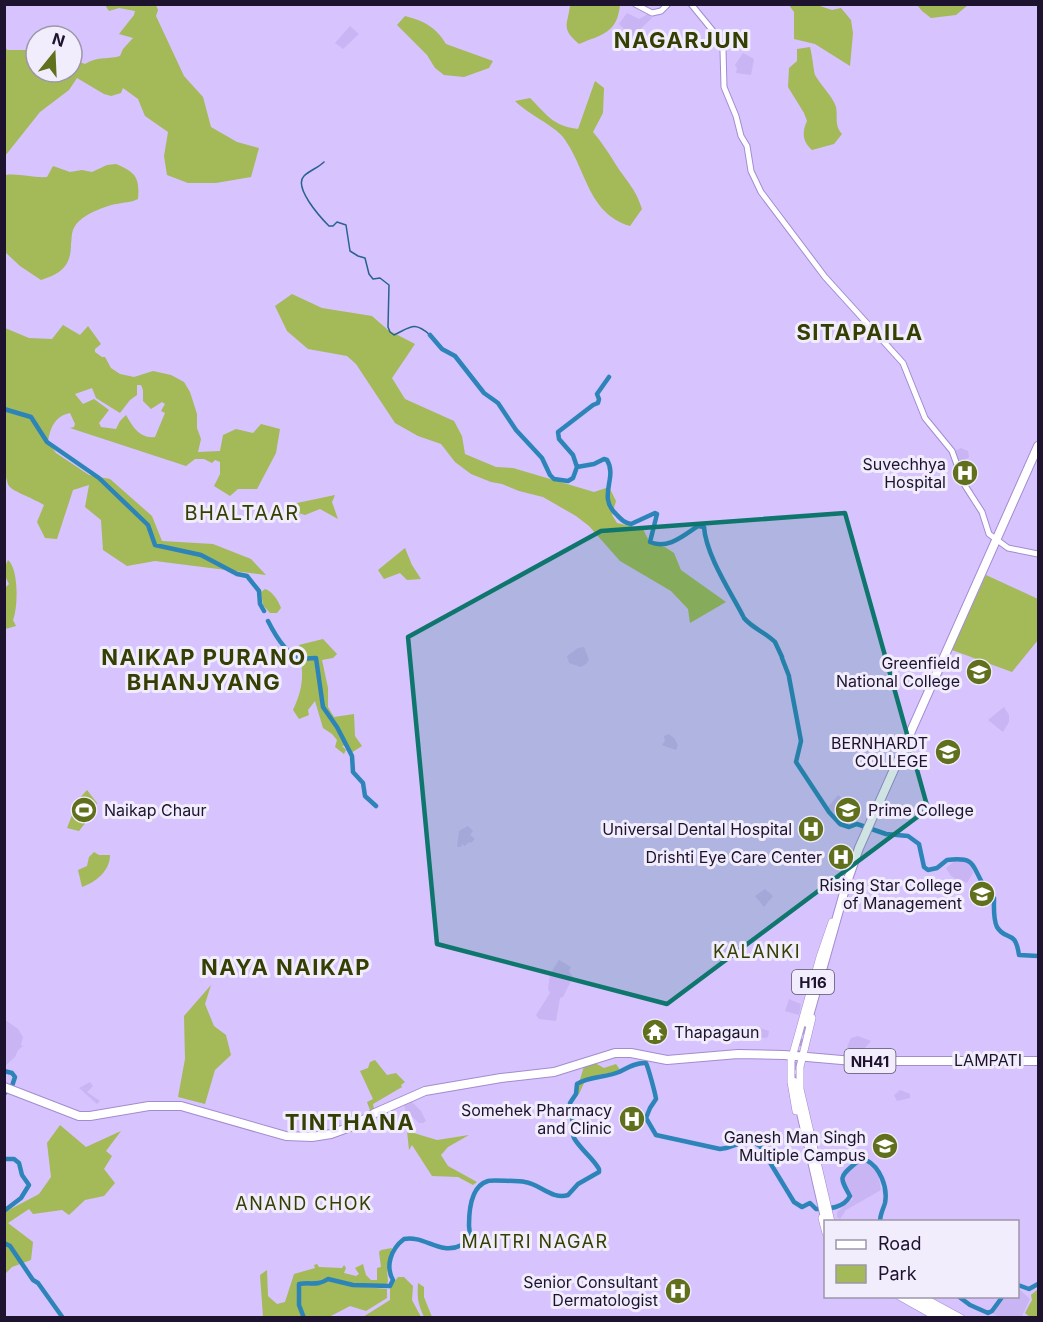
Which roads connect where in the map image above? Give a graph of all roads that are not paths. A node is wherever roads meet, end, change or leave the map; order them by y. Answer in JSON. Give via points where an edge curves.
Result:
{"nodes":[{"id":1,"x":635,"y":4,"type":"edge"},
{"id":2,"x":668,"y":4,"type":"edge"},
{"id":3,"x":691,"y":4,"type":"edge"},
{"id":4,"x":1037,"y":449,"type":"edge"},
{"id":5,"x":994,"y":544,"type":"junction"},
{"id":6,"x":1038,"y":554,"type":"edge"},
{"id":7,"x":833,"y":922,"type":"junction"},
{"id":8,"x":806,"y":1022,"type":"tunnel mouth"},
{"id":9,"x":788,"y":1056,"type":"junction"},
{"id":10,"x":802,"y":1057,"type":"junction"},
{"id":11,"x":1038,"y":1061,"type":"edge"},
{"id":12,"x":795,"y":1082,"type":"tunnel mouth"},
{"id":13,"x":4,"y":1087,"type":"edge"},
{"id":14,"x":820,"y":1194,"type":"junction"},
{"id":15,"x":827,"y":1220,"type":"edge"},
{"id":16,"x":902,"y":1298,"type":"edge"},
{"id":17,"x":910,"y":1298,"type":"edge"},
{"id":18,"x":916,"y":1298,"type":"edge"},
{"id":19,"x":925,"y":1298,"type":"edge"},
{"id":20,"x":938,"y":1317,"type":"edge"},
{"id":21,"x":946,"y":1317,"type":"edge"},
{"id":22,"x":952,"y":1317,"type":"edge"},
{"id":23,"x":961,"y":1317,"type":"edge"}],
"edges":[{"from":1,"to":2,"type":"main road","via":[[652,13]]},
{"from":3,"to":5,"type":"main road","via":[[723,50],[724,87],[761,192],[825,277],[903,363],[928,424],[952,451]]},
{"from":4,"to":5,"type":"highway"},
{"from":5,"to":6,"type":"main road"},
{"from":5,"to":7,"type":"highway","via":[[849,865]]},
{"from":7,"to":8,"type":"highway"},
{"from":7,"to":9,"type":"main road","number":"H16"},
{"from":7,"to":10,"type":"main road","via":[[829,957]]},
{"from":9,"to":10,"type":"highway","number":"NH41"},
{"from":9,"to":13,"type":"highway","number":"NH41","via":[[727,1054],[674,1059],[615,1053],[559,1071],[420,1093],[341,1131],[305,1138],[181,1106],[148,1106],[79,1116]]},
{"from":9,"to":14,"type":"main road","number":"H16","via":[[793,1097]]},
{"from":10,"to":11,"type":"highway","name":"LAMPATI","number":"NH41","via":[[853,1061]]},
{"from":10,"to":14,"type":"main road","via":[[802,1098]]},
{"from":12,"to":14,"type":"highway"},
{"from":14,"to":15,"type":"highway"},
{"from":16,"to":20,"type":"main road"},
{"from":17,"to":21,"type":"highway"},
{"from":18,"to":22,"type":"highway"},
{"from":19,"to":23,"type":"main road"}]}
